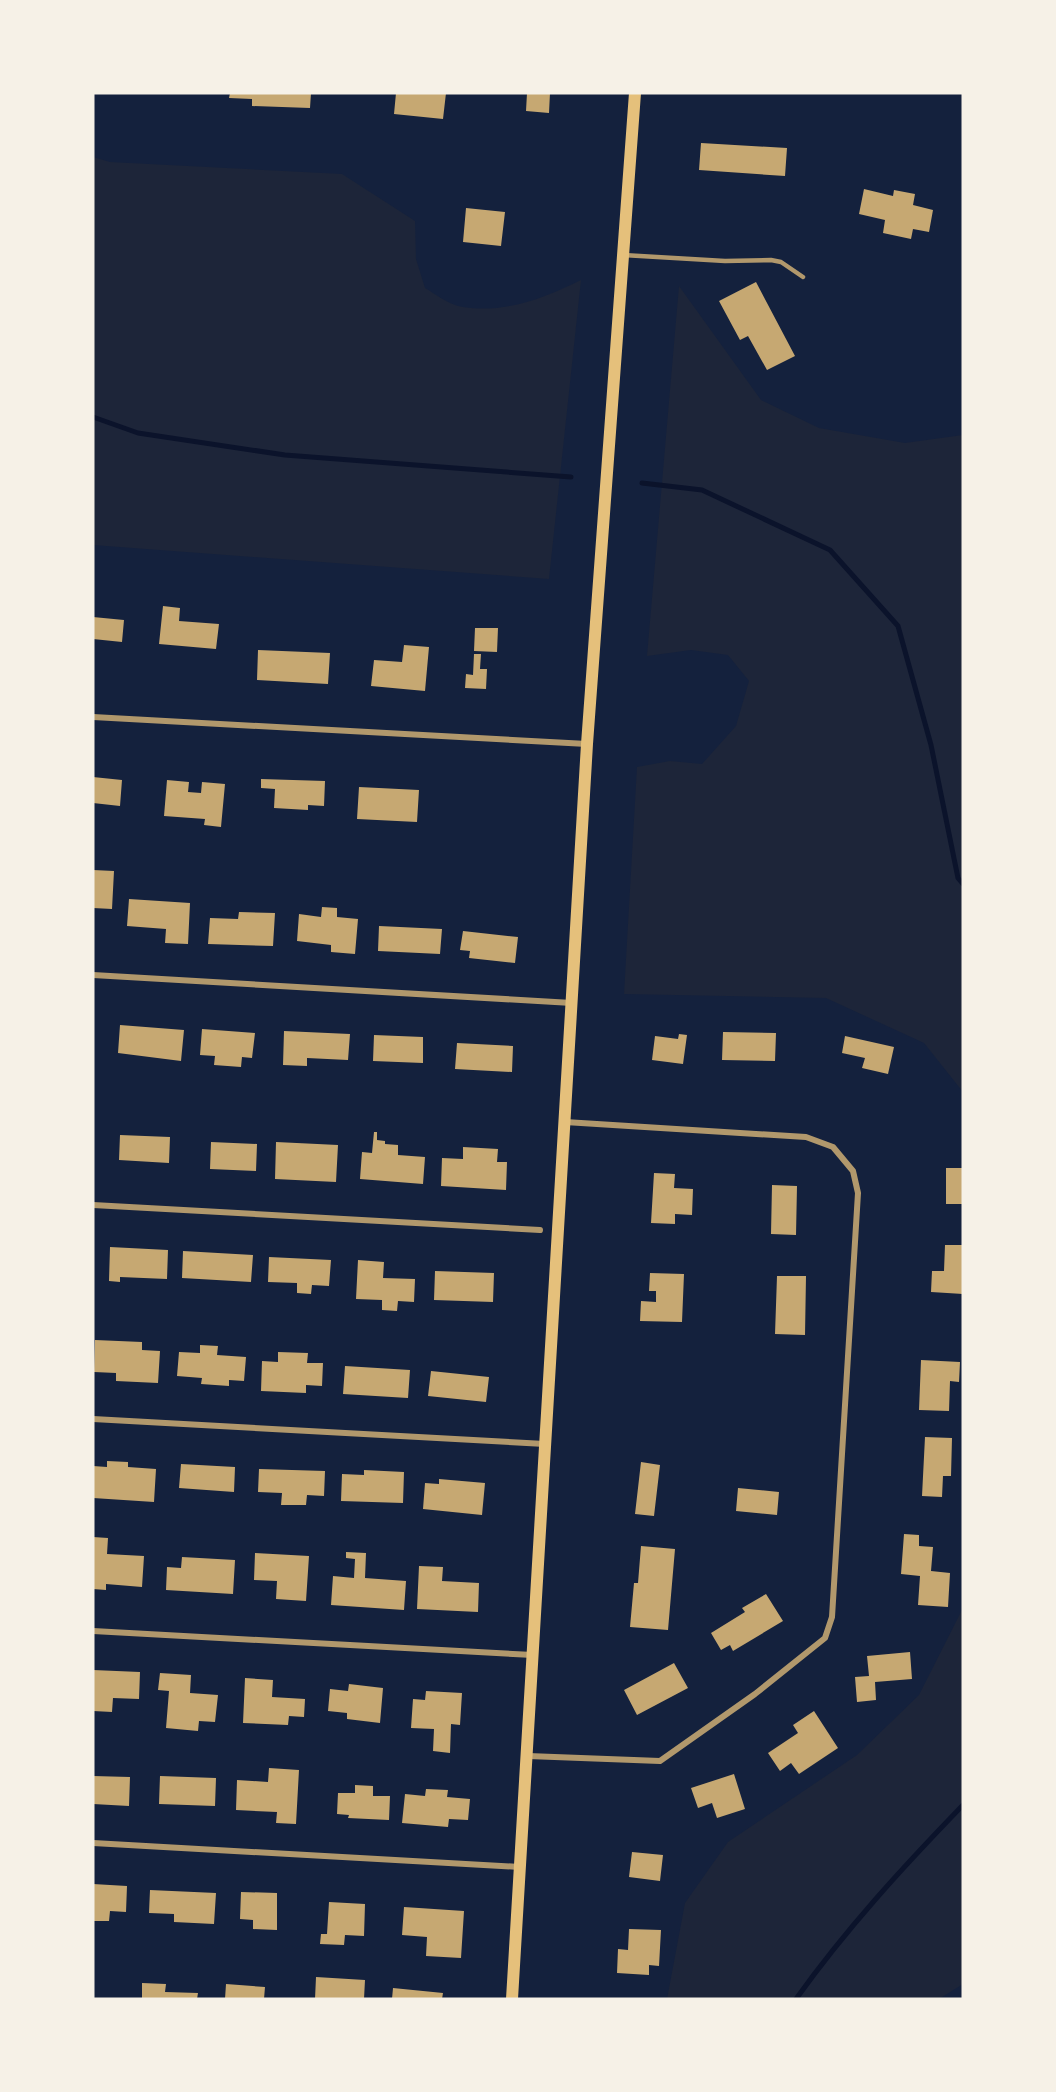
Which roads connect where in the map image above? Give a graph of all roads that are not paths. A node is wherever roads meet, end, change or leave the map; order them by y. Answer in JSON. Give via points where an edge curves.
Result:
{"nodes":[{"id":1,"x":635,"y":93,"type":"edge"},
{"id":2,"x":623,"y":255,"type":"junction"},
{"id":3,"x":803,"y":277,"type":"dead end"},
{"id":4,"x":93,"y":717,"type":"edge"},
{"id":5,"x":587,"y":744,"type":"junction"},
{"id":6,"x":93,"y":975,"type":"edge"},
{"id":7,"x":572,"y":1003,"type":"junction"},
{"id":8,"x":565,"y":1122,"type":"junction"},
{"id":9,"x":93,"y":1205,"type":"edge"},
{"id":10,"x":540,"y":1230,"type":"dead end"},
{"id":11,"x":93,"y":1419,"type":"edge"},
{"id":12,"x":545,"y":1444,"type":"junction"},
{"id":13,"x":93,"y":1631,"type":"edge"},
{"id":14,"x":533,"y":1655,"type":"junction"},
{"id":15,"x":528,"y":1756,"type":"junction"},
{"id":16,"x":93,"y":1843,"type":"edge"},
{"id":17,"x":520,"y":1867,"type":"junction"},
{"id":18,"x":512,"y":1999,"type":"edge"}],
"edges":[{"from":1,"to":2,"type":"main road"},
{"from":2,"to":3,"type":"lane","via":[[781,261]]},
{"from":2,"to":5,"type":"main road"},
{"from":4,"to":5,"type":"street"},
{"from":5,"to":7,"type":"main road"},
{"from":6,"to":7,"type":"street"},
{"from":7,"to":8,"type":"main road"},
{"from":8,"to":12,"type":"main road"},
{"from":8,"to":15,"type":"street","via":[[806,1137],[832,1147],[853,1171],[858,1193],[832,1617],[825,1638],[755,1694],[660,1761]]},
{"from":9,"to":10,"type":"street"},
{"from":11,"to":12,"type":"street"},
{"from":12,"to":14,"type":"main road"},
{"from":13,"to":14,"type":"street"},
{"from":14,"to":15,"type":"main road"},
{"from":15,"to":17,"type":"main road"},
{"from":16,"to":17,"type":"street"},
{"from":17,"to":18,"type":"main road"}]}
